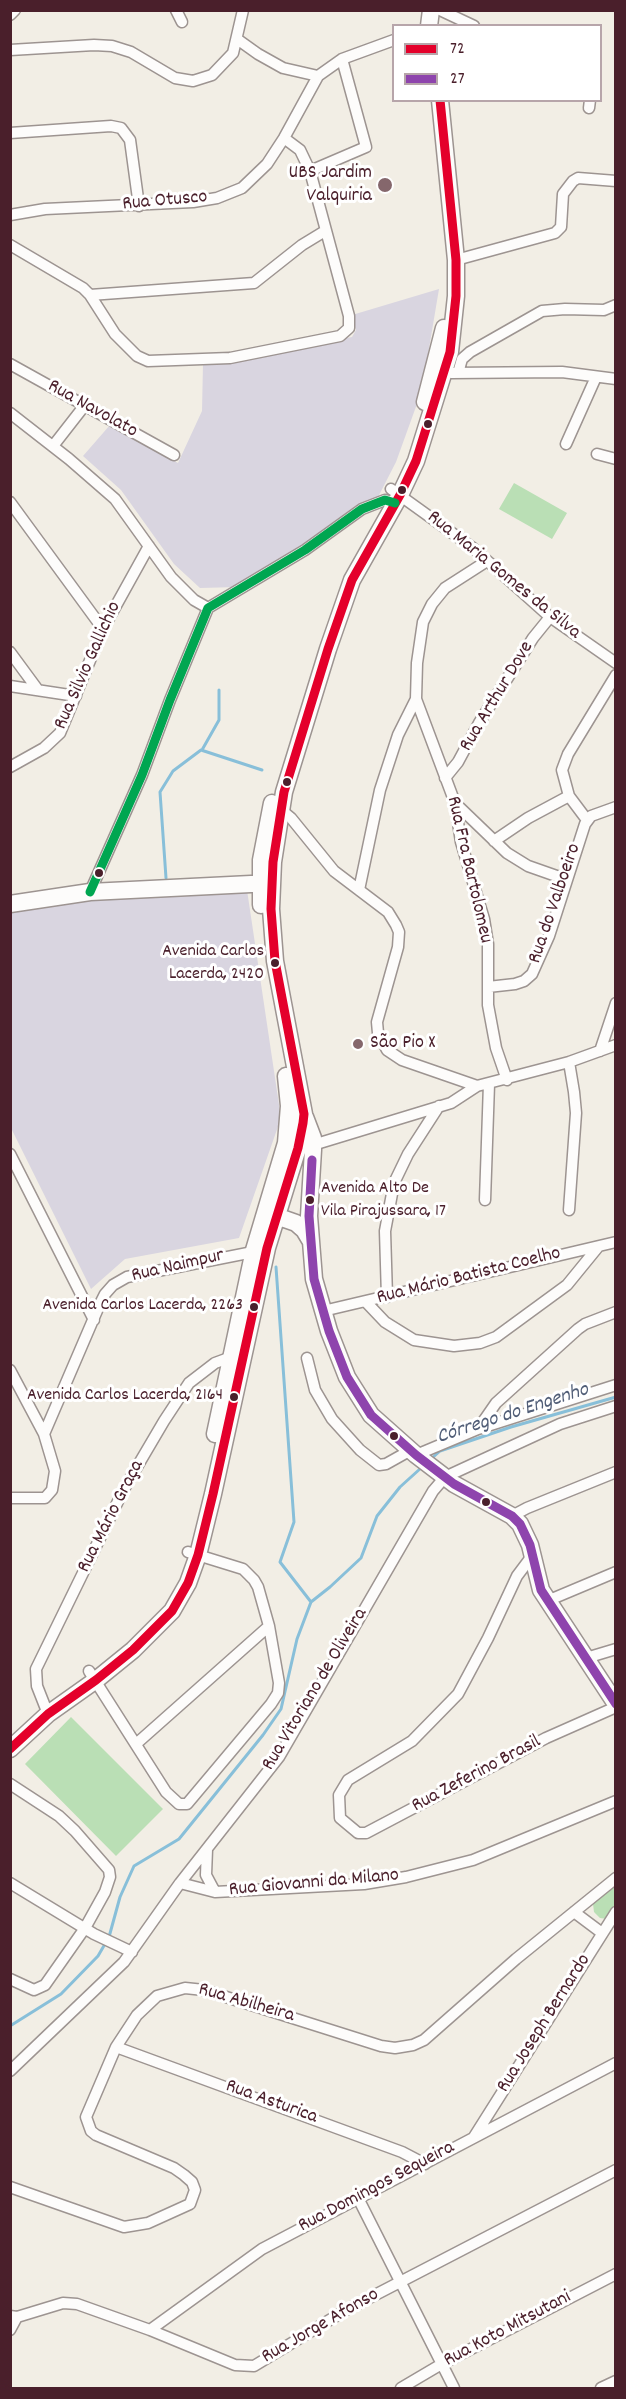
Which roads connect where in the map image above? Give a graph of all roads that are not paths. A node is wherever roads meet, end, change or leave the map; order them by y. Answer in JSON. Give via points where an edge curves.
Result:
{"nodes":[{"id":1,"x":15,"y":10,"type":"edge"},
{"id":2,"x":176,"y":10,"type":"edge"},
{"id":3,"x":243,"y":10,"type":"edge"},
{"id":4,"x":440,"y":10,"type":"edge"},
{"id":5,"x":10,"y":15,"type":"edge"},
{"id":6,"x":182,"y":22,"type":"dead end"},
{"id":7,"x":470,"y":24,"type":"edge"},
{"id":8,"x":237,"y":39,"type":"junction"},
{"id":9,"x":392,"y":40,"type":"edge"},
{"id":10,"x":10,"y":50,"type":"edge"},
{"id":11,"x":342,"y":59,"type":"junction"},
{"id":12,"x":318,"y":76,"type":"junction"},
{"id":13,"x":430,"y":102,"type":"edge"},
{"id":14,"x":440,"y":102,"type":"edge"},
{"id":15,"x":10,"y":133,"type":"edge"},
{"id":16,"x":284,"y":138,"type":"junction"},
{"id":17,"x":310,"y":171,"type":"junction"},
{"id":18,"x":615,"y":181,"type":"edge"},
{"id":19,"x":139,"y":206,"type":"junction"},
{"id":20,"x":10,"y":215,"type":"edge"},
{"id":21,"x":325,"y":231,"type":"junction"},
{"id":22,"x":10,"y":245,"type":"edge"},
{"id":23,"x":456,"y":260,"type":"junction"},
{"id":24,"x":90,"y":295,"type":"junction"},
{"id":25,"x":615,"y":305,"type":"edge"},
{"id":26,"x":10,"y":364,"type":"edge"},
{"id":27,"x":446,"y":372,"type":"junction"},
{"id":28,"x":596,"y":377,"type":"junction"},
{"id":29,"x":615,"y":379,"type":"edge"},
{"id":30,"x":85,"y":405,"type":"junction"},
{"id":31,"x":10,"y":413,"type":"edge"},
{"id":32,"x":566,"y":444,"type":"dead end"},
{"id":33,"x":53,"y":446,"type":"junction"},
{"id":34,"x":597,"y":454,"type":"dead end"},
{"id":35,"x":174,"y":455,"type":"dead end"},
{"id":36,"x":615,"y":459,"type":"edge"},
{"id":37,"x":393,"y":497,"type":"junction"},
{"id":38,"x":10,"y":502,"type":"edge"},
{"id":39,"x":149,"y":546,"type":"junction"},
{"id":40,"x":487,"y":561,"type":"junction"},
{"id":41,"x":208,"y":608,"type":"junction"},
{"id":42,"x":550,"y":617,"type":"junction"},
{"id":43,"x":103,"y":629,"type":"junction"},
{"id":44,"x":10,"y":652,"type":"edge"},
{"id":45,"x":615,"y":663,"type":"edge"},
{"id":46,"x":615,"y":675,"type":"edge"},
{"id":47,"x":10,"y":686,"type":"edge"},
{"id":48,"x":38,"y":690,"type":"junction"},
{"id":49,"x":76,"y":696,"type":"junction"},
{"id":50,"x":416,"y":699,"type":"junction"},
{"id":51,"x":10,"y":767,"type":"edge"},
{"id":52,"x":445,"y":778,"type":"junction"},
{"id":53,"x":569,"y":796,"type":"junction"},
{"id":54,"x":455,"y":803,"type":"junction"},
{"id":55,"x":276,"y":807,"type":"junction"},
{"id":56,"x":615,"y":807,"type":"edge"},
{"id":57,"x":587,"y":820,"type":"junction"},
{"id":58,"x":494,"y":841,"type":"junction"},
{"id":59,"x":565,"y":879,"type":"junction"},
{"id":60,"x":266,"y":883,"type":"junction"},
{"id":61,"x":359,"y":890,"type":"junction"},
{"id":62,"x":90,"y":892,"type":"junction"},
{"id":63,"x":10,"y":904,"type":"edge"},
{"id":64,"x":488,"y":987,"type":"junction"},
{"id":65,"x":615,"y":1003,"type":"edge"},
{"id":66,"x":615,"y":1045,"type":"edge"},
{"id":67,"x":600,"y":1050,"type":"junction"},
{"id":68,"x":568,"y":1062,"type":"junction"},
{"id":69,"x":507,"y":1080,"type":"junction"},
{"id":70,"x":489,"y":1084,"type":"junction"},
{"id":71,"x":477,"y":1086,"type":"junction"},
{"id":72,"x":439,"y":1106,"type":"junction"},
{"id":73,"x":297,"y":1142,"type":"junction"},
{"id":74,"x":10,"y":1154,"type":"edge"},
{"id":75,"x":485,"y":1200,"type":"dead end"},
{"id":76,"x":569,"y":1210,"type":"dead end"},
{"id":77,"x":277,"y":1212,"type":"junction"},
{"id":78,"x":309,"y":1213,"type":"junction"},
{"id":79,"x":310,"y":1241,"type":"junction"},
{"id":80,"x":615,"y":1242,"type":"edge"},
{"id":81,"x":598,"y":1247,"type":"junction"},
{"id":82,"x":260,"y":1251,"type":"junction"},
{"id":83,"x":387,"y":1297,"type":"junction"},
{"id":84,"x":366,"y":1302,"type":"junction"},
{"id":85,"x":323,"y":1311,"type":"junction"},
{"id":86,"x":615,"y":1312,"type":"edge"},
{"id":87,"x":94,"y":1320,"type":"junction"},
{"id":88,"x":236,"y":1356,"type":"junction"},
{"id":89,"x":307,"y":1358,"type":"dead end"},
{"id":90,"x":10,"y":1370,"type":"edge"},
{"id":91,"x":615,"y":1385,"type":"edge"},
{"id":92,"x":615,"y":1406,"type":"edge"},
{"id":93,"x":478,"y":1429,"type":"junction"},
{"id":94,"x":44,"y":1434,"type":"junction"},
{"id":95,"x":416,"y":1455,"type":"junction"},
{"id":96,"x":615,"y":1472,"type":"edge"},
{"id":97,"x":442,"y":1475,"type":"junction"},
{"id":98,"x":10,"y":1497,"type":"edge"},
{"id":99,"x":512,"y":1516,"type":"junction"},
{"id":100,"x":193,"y":1553,"type":"junction"},
{"id":101,"x":532,"y":1556,"type":"junction"},
{"id":102,"x":615,"y":1572,"type":"edge"},
{"id":103,"x":547,"y":1601,"type":"junction"},
{"id":104,"x":269,"y":1626,"type":"junction"},
{"id":105,"x":615,"y":1649,"type":"edge"},
{"id":106,"x":586,"y":1658,"type":"junction"},
{"id":107,"x":93,"y":1676,"type":"junction"},
{"id":108,"x":615,"y":1705,"type":"edge"},
{"id":109,"x":46,"y":1710,"type":"junction"},
{"id":110,"x":10,"y":1736,"type":"edge"},
{"id":111,"x":136,"y":1744,"type":"junction"},
{"id":112,"x":10,"y":1749,"type":"edge"},
{"id":113,"x":10,"y":1784,"type":"edge"},
{"id":114,"x":615,"y":1801,"type":"edge"},
{"id":115,"x":207,"y":1849,"type":"junction"},
{"id":116,"x":615,"y":1878,"type":"edge"},
{"id":117,"x":10,"y":1883,"type":"edge"},
{"id":118,"x":180,"y":1883,"type":"junction"},
{"id":119,"x":215,"y":1892,"type":"junction"},
{"id":120,"x":573,"y":1912,"type":"junction"},
{"id":121,"x":615,"y":1912,"type":"edge"},
{"id":122,"x":89,"y":1931,"type":"junction"},
{"id":123,"x":602,"y":1933,"type":"junction"},
{"id":124,"x":132,"y":1952,"type":"junction"},
{"id":125,"x":14,"y":1985,"type":"edge"},
{"id":126,"x":116,"y":2047,"type":"junction"},
{"id":127,"x":615,"y":2063,"type":"edge"},
{"id":128,"x":10,"y":2071,"type":"edge"},
{"id":129,"x":473,"y":2137,"type":"junction"},
{"id":130,"x":425,"y":2164,"type":"junction"},
{"id":131,"x":615,"y":2170,"type":"edge"},
{"id":132,"x":11,"y":2189,"type":"edge"},
{"id":133,"x":358,"y":2198,"type":"junction"},
{"id":134,"x":615,"y":2274,"type":"edge"},
{"id":135,"x":400,"y":2282,"type":"junction"},
{"id":136,"x":14,"y":2317,"type":"edge"},
{"id":137,"x":10,"y":2330,"type":"edge"},
{"id":138,"x":150,"y":2330,"type":"junction"},
{"id":139,"x":440,"y":2365,"type":"junction"},
{"id":140,"x":615,"y":2381,"type":"edge"},
{"id":141,"x":401,"y":2388,"type":"edge"},
{"id":142,"x":453,"y":2388,"type":"edge"},
{"id":143,"x":601,"y":2388,"type":"edge"}],
"edges":[{"from":1,"to":5,"type":"street"},
{"from":2,"to":6,"type":"street"},
{"from":3,"to":8,"type":"street"},
{"from":4,"to":7,"type":"street"},
{"from":8,"to":10,"type":"street","via":[[233,53],[219,70],[193,81],[175,78],[130,52],[111,46]]},
{"from":8,"to":12,"type":"street","via":[[283,68]]},
{"from":9,"to":11,"type":"street","name":"Rua Otusco"},
{"from":11,"to":12,"type":"street","name":"Rua Otusco"},
{"from":11,"to":17,"type":"street","via":[[366,147]]},
{"from":12,"to":16,"type":"street","name":"Rua Otusco"},
{"from":13,"to":27,"type":"main road","via":[[445,239]]},
{"from":14,"to":23,"type":"main road"},
{"from":15,"to":19,"type":"street","via":[[121,128],[130,140]]},
{"from":16,"to":17,"type":"street","via":[[300,150]]},
{"from":16,"to":19,"type":"street","name":"Rua Otusco","via":[[267,164],[242,188],[217,198]]},
{"from":17,"to":21,"type":"street"},
{"from":18,"to":23,"type":"street","via":[[578,178],[563,194],[561,227],[555,232]]},
{"from":19,"to":20,"type":"street","name":"Rua Otusco","via":[[45,209]]},
{"from":21,"to":24,"type":"street","via":[[254,283]]},
{"from":21,"to":24,"type":"street","via":[[350,325],[340,336],[230,358],[152,362],[138,356],[115,334]]},
{"from":22,"to":24,"type":"street","via":[[75,282]]},
{"from":23,"to":27,"type":"main road","via":[[454,327]]},
{"from":25,"to":27,"type":"street","via":[[604,310],[542,311],[470,352]]},
{"from":26,"to":30,"type":"street","name":"Rua Navolato"},
{"from":27,"to":28,"type":"street","via":[[562,372]]},
{"from":27,"to":37,"type":"main road","via":[[420,450]]},
{"from":28,"to":29,"type":"street"},
{"from":28,"to":32,"type":"street"},
{"from":30,"to":33,"type":"street"},
{"from":30,"to":35,"type":"street","name":"Rua Navolato"},
{"from":31,"to":33,"type":"street"},
{"from":33,"to":39,"type":"street","via":[[115,499]]},
{"from":34,"to":36,"type":"street"},
{"from":37,"to":40,"type":"street","name":"Rua Maria Gomes da Silva"},
{"from":37,"to":41,"type":"street","via":[[362,510],[305,550]]},
{"from":37,"to":55,"type":"main road","via":[[351,580]]},
{"from":38,"to":43,"type":"street"},
{"from":39,"to":41,"type":"street","via":[[171,578]]},
{"from":39,"to":43,"type":"street","name":"Rua Silvio Gallichio"},
{"from":40,"to":42,"type":"street","name":"Rua Maria Gomes da Silva"},
{"from":40,"to":50,"type":"street","via":[[446,588],[428,611],[421,630]]},
{"from":41,"to":62,"type":"street","via":[[138,786]]},
{"from":42,"to":45,"type":"street","name":"Rua Maria Gomes da Silva"},
{"from":42,"to":52,"type":"street","name":"Rua Arthur Dove"},
{"from":43,"to":49,"type":"street","name":"Rua Silvio Gallichio"},
{"from":44,"to":48,"type":"street"},
{"from":46,"to":53,"type":"street","via":[[564,763],[563,780]]},
{"from":47,"to":48,"type":"street"},
{"from":48,"to":49,"type":"street"},
{"from":49,"to":51,"type":"street","name":"Rua Silvio Gallichio","via":[[57,737]]},
{"from":50,"to":52,"type":"street","name":"Rua Fra Bartolomeu"},
{"from":50,"to":61,"type":"street","via":[[398,735],[380,790]]},
{"from":52,"to":54,"type":"street","name":"Rua Fra Bartolomeu"},
{"from":53,"to":57,"type":"street"},
{"from":53,"to":58,"type":"street"},
{"from":54,"to":58,"type":"street"},
{"from":54,"to":64,"type":"street","name":"Rua Fra Bartolomeu","via":[[461,842],[484,920]]},
{"from":55,"to":60,"type":"main road"},
{"from":55,"to":61,"type":"street","via":[[334,871]]},
{"from":56,"to":57,"type":"street","name":"Rua do Valboeiro"},
{"from":57,"to":59,"type":"street","name":"Rua do Valboeiro"},
{"from":58,"to":59,"type":"street","via":[[528,866]]},
{"from":59,"to":64,"type":"street","name":"Rua do Valboeiro","via":[[549,936],[532,974],[515,984]]},
{"from":60,"to":62,"type":"main road"},
{"from":60,"to":73,"type":"main road","via":[[267,967]]},
{"from":60,"to":73,"type":"main road","via":[[275,961],[304,1114]]},
{"from":61,"to":71,"type":"street","via":[[388,912],[399,933],[378,1015],[382,1042],[402,1060]]},
{"from":62,"to":63,"type":"main road"},
{"from":64,"to":69,"type":"street","name":"Rua Fra Bartolomeu","via":[[496,1048]]},
{"from":65,"to":67,"type":"street"},
{"from":66,"to":67,"type":"street"},
{"from":67,"to":68,"type":"street"},
{"from":68,"to":69,"type":"street"},
{"from":68,"to":76,"type":"street","via":[[576,1113]]},
{"from":69,"to":70,"type":"street"},
{"from":70,"to":71,"type":"street"},
{"from":70,"to":75,"type":"street"},
{"from":71,"to":72,"type":"street"},
{"from":72,"to":73,"type":"street"},
{"from":72,"to":83,"type":"street","via":[[394,1183],[385,1231]]},
{"from":73,"to":77,"type":"main road"},
{"from":73,"to":78,"type":"main road","via":[[309,1157]]},
{"from":74,"to":87,"type":"street"},
{"from":77,"to":78,"type":"main road"},
{"from":77,"to":79,"type":"main road","via":[[304,1230]]},
{"from":77,"to":82,"type":"main road"},
{"from":78,"to":79,"type":"main road"},
{"from":79,"to":85,"type":"main road","via":[[314,1279]]},
{"from":80,"to":81,"type":"street","name":"Rua Mário Batista Coelho"},
{"from":81,"to":83,"type":"street","name":"Rua Mário Batista Coelho"},
{"from":81,"to":84,"type":"street","via":[[567,1285],[496,1337],[480,1343],[454,1346],[414,1340],[385,1322]]},
{"from":82,"to":87,"type":"street","name":"Rua Naimpur","via":[[127,1277],[105,1294]]},
{"from":82,"to":88,"type":"main road"},
{"from":83,"to":84,"type":"street","name":"Rua Mário Batista Coelho"},
{"from":84,"to":85,"type":"street","name":"Rua Mário Batista Coelho"},
{"from":85,"to":95,"type":"main road","via":[[341,1364],[363,1404]]},
{"from":86,"to":93,"type":"street","via":[[578,1329],[496,1403]]},
{"from":87,"to":94,"type":"street","name":"Rua Naimpur"},
{"from":88,"to":100,"type":"main road","via":[[213,1494]]},
{"from":88,"to":109,"type":"street","name":"Rua Mário Graça","via":[[215,1363],[189,1383],[124,1489],[36,1669],[37,1686]]},
{"from":89,"to":95,"type":"street","via":[[315,1390],[332,1419],[360,1450],[378,1465]]},
{"from":90,"to":94,"type":"street"},
{"from":91,"to":93,"type":"street"},
{"from":92,"to":97,"type":"street","via":[[560,1424]]},
{"from":93,"to":95,"type":"street"},
{"from":94,"to":98,"type":"street","via":[[55,1471],[52,1490],[43,1498]]},
{"from":95,"to":97,"type":"main road"},
{"from":96,"to":99,"type":"street"},
{"from":97,"to":99,"type":"main road"},
{"from":97,"to":115,"type":"street","name":"Rua Vitoriano de Oliveira","via":[[283,1752]]},
{"from":99,"to":101,"type":"main road","via":[[525,1533]]},
{"from":100,"to":104,"type":"street","via":[[238,1567],[250,1575],[258,1587]]},
{"from":100,"to":107,"type":"main road","via":[[188,1583],[172,1611],[133,1650]]},
{"from":101,"to":103,"type":"main road"},
{"from":101,"to":108,"type":"street","name":"Rua Zeferino Brasil","via":[[517,1576],[458,1694],[412,1741],[348,1780],[339,1795],[342,1820],[358,1833],[366,1833]]},
{"from":102,"to":103,"type":"street"},
{"from":103,"to":106,"type":"main road"},
{"from":104,"to":111,"type":"street"},
{"from":104,"to":111,"type":"street","via":[[278,1693],[187,1804],[179,1804],[166,1792]]},
{"from":105,"to":106,"type":"street"},
{"from":106,"to":108,"type":"main road"},
{"from":107,"to":109,"type":"main road"},
{"from":107,"to":111,"type":"street"},
{"from":109,"to":110,"type":"main road"},
{"from":109,"to":112,"type":"main road"},
{"from":113,"to":122,"type":"street","via":[[59,1816],[109,1870],[108,1885]]},
{"from":114,"to":119,"type":"street","name":"Rua Giovanni da Milano","via":[[473,1860],[406,1877],[364,1884]]},
{"from":115,"to":118,"type":"street","name":"Rua Vitoriano de Oliveira"},
{"from":115,"to":119,"type":"street","name":"Rua Giovanni da Milano","via":[[206,1875]]},
{"from":116,"to":120,"type":"street","name":"Rua Abilheira"},
{"from":117,"to":122,"type":"street"},
{"from":118,"to":119,"type":"street","name":"Rua Giovanni da Milano"},
{"from":118,"to":124,"type":"street","name":"Rua Vitoriano de Oliveira"},
{"from":120,"to":123,"type":"street"},
{"from":120,"to":126,"type":"street","name":"Rua Abilheira","via":[[424,2040],[413,2045],[381,2046],[204,1990],[185,1988],[147,2003]]},
{"from":121,"to":123,"type":"street","name":"Rua Joseph Bernardo"},
{"from":122,"to":124,"type":"street"},
{"from":122,"to":125,"type":"street","via":[[45,1984],[34,1990]]},
{"from":123,"to":129,"type":"street","name":"Rua Joseph Bernardo"},
{"from":124,"to":128,"type":"street","name":"Rua Vitoriano de Oliveira"},
{"from":126,"to":130,"type":"street","name":"Rua Asturica","via":[[394,2149]]},
{"from":126,"to":132,"type":"street","name":"Rua Abilheira","via":[[88,2109],[87,2123],[103,2139],[184,2175],[195,2190],[190,2204],[148,2223],[124,2228]]},
{"from":127,"to":129,"type":"street","name":"Rua Domingos Sequeira"},
{"from":129,"to":130,"type":"street","name":"Rua Domingos Sequeira"},
{"from":130,"to":133,"type":"street","name":"Rua Domingos Sequeira"},
{"from":131,"to":135,"type":"street","name":"Rua Jorge Afonso"},
{"from":133,"to":135,"type":"street"},
{"from":133,"to":138,"type":"street","name":"Rua Domingos Sequeira","via":[[262,2249]]},
{"from":134,"to":139,"type":"street","name":"Rua Koto Mitsutani"},
{"from":135,"to":138,"type":"street","name":"Rua Jorge Afonso","via":[[254,2366],[235,2365]]},
{"from":135,"to":139,"type":"street"},
{"from":136,"to":137,"type":"street"},
{"from":136,"to":138,"type":"street","name":"Rua Jorge Afonso","via":[[71,2303]]},
{"from":139,"to":141,"type":"street","name":"Rua Koto Mitsutani"},
{"from":139,"to":142,"type":"street"},
{"from":140,"to":143,"type":"street"}]}
